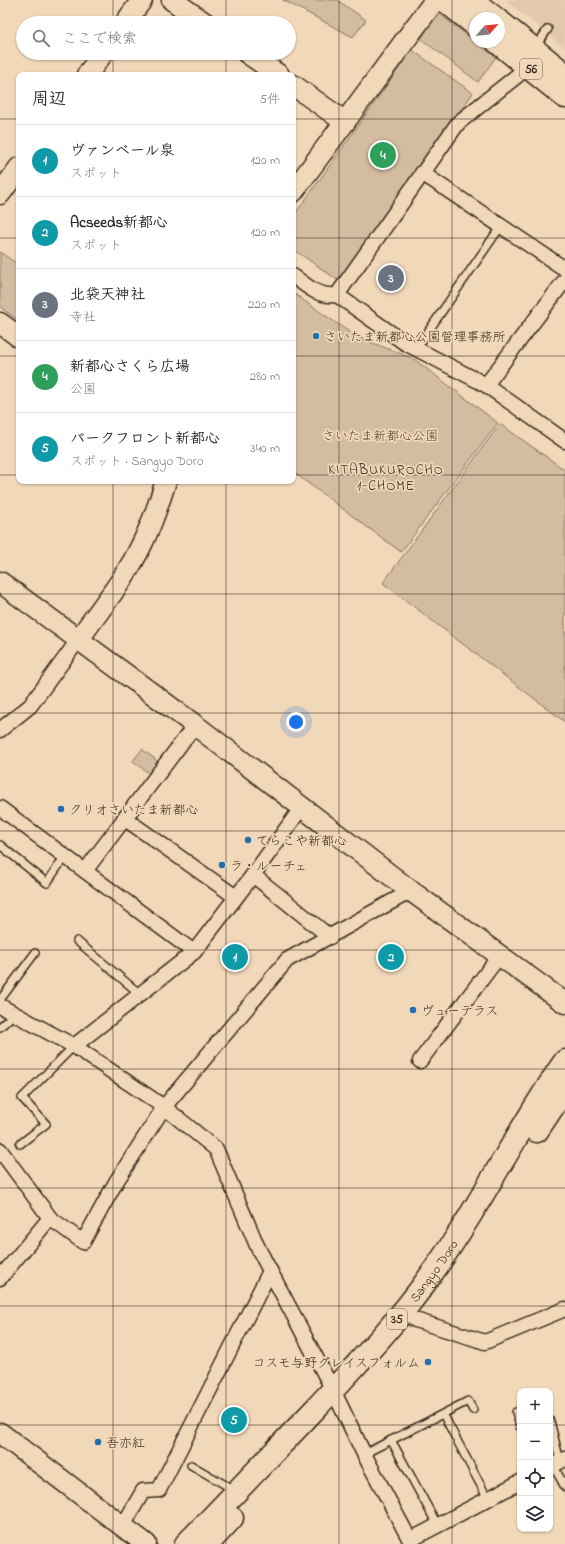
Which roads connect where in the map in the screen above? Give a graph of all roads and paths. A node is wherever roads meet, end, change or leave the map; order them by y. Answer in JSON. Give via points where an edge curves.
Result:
{"nodes":[{"id":1,"x":142,"y":0,"type":"edge"},
{"id":2,"x":172,"y":0,"type":"edge"},
{"id":3,"x":435,"y":0,"type":"edge"},
{"id":4,"x":444,"y":0,"type":"edge"},
{"id":5,"x":472,"y":0,"type":"edge"},
{"id":6,"x":487,"y":12,"type":"edge"},
{"id":7,"x":130,"y":16,"type":"edge"},
{"id":8,"x":195,"y":16,"type":"edge"},
{"id":9,"x":469,"y":20,"type":"edge"},
{"id":10,"x":505,"y":28,"type":"edge"},
{"id":11,"x":548,"y":29,"type":"dead end"},
{"id":12,"x":505,"y":46,"type":"edge"},
{"id":13,"x":531,"y":58,"type":"junction"},
{"id":14,"x":98,"y":60,"type":"edge"},
{"id":15,"x":258,"y":60,"type":"edge"},
{"id":16,"x":561,"y":68,"type":"edge"},
{"id":17,"x":89,"y":72,"type":"edge"},
{"id":18,"x":275,"y":72,"type":"edge"},
{"id":19,"x":296,"y":87,"type":"edge"},
{"id":20,"x":565,"y":97,"type":"edge"},
{"id":21,"x":345,"y":122,"type":"junction"},
{"id":22,"x":16,"y":172,"type":"edge"},
{"id":23,"x":422,"y":173,"type":"junction"},
{"id":24,"x":296,"y":188,"type":"edge"},
{"id":25,"x":0,"y":194,"type":"edge"},
{"id":26,"x":500,"y":226,"type":"junction"},
{"id":27,"x":565,"y":269,"type":"edge"},
{"id":28,"x":296,"y":278,"type":"edge"},
{"id":29,"x":565,"y":280,"type":"edge"},
{"id":30,"x":337,"y":295,"type":"junction"},
{"id":31,"x":0,"y":323,"type":"edge"},
{"id":32,"x":16,"y":335,"type":"edge"},
{"id":33,"x":416,"y":349,"type":"junction"},
{"id":34,"x":486,"y":385,"type":"junction"},
{"id":35,"x":565,"y":441,"type":"edge"},
{"id":36,"x":165,"y":484,"type":"edge"},
{"id":37,"x":0,"y":582,"type":"edge"},
{"id":38,"x":79,"y":639,"type":"junction"},
{"id":39,"x":194,"y":725,"type":"junction"},
{"id":40,"x":0,"y":730,"type":"edge"},
{"id":41,"x":302,"y":807,"type":"junction"},
{"id":42,"x":0,"y":808,"type":"edge"},
{"id":43,"x":124,"y":818,"type":"junction"},
{"id":44,"x":0,"y":845,"type":"edge"},
{"id":45,"x":65,"y":856,"type":"junction"},
{"id":46,"x":85,"y":871,"type":"junction"},
{"id":47,"x":253,"y":875,"type":"junction"},
{"id":48,"x":411,"y":890,"type":"junction"},
{"id":49,"x":236,"y":897,"type":"junction"},
{"id":50,"x":330,"y":937,"type":"junction"},
{"id":51,"x":77,"y":941,"type":"dead end"},
{"id":52,"x":194,"y":952,"type":"junction"},
{"id":53,"x":35,"y":953,"type":"dead end"},
{"id":54,"x":500,"y":955,"type":"junction"},
{"id":55,"x":140,"y":994,"type":"junction"},
{"id":56,"x":0,"y":1000,"type":"edge"},
{"id":57,"x":565,"y":1003,"type":"edge"},
{"id":58,"x":0,"y":1006,"type":"edge"},
{"id":59,"x":14,"y":1014,"type":"junction"},
{"id":60,"x":0,"y":1027,"type":"edge"},
{"id":61,"x":74,"y":1046,"type":"junction"},
{"id":62,"x":420,"y":1061,"type":"dead end"},
{"id":63,"x":565,"y":1061,"type":"edge"},
{"id":64,"x":565,"y":1088,"type":"edge"},
{"id":65,"x":164,"y":1107,"type":"junction"},
{"id":66,"x":20,"y":1144,"type":"dead end"},
{"id":67,"x":0,"y":1150,"type":"edge"},
{"id":68,"x":50,"y":1218,"type":"junction"},
{"id":69,"x":270,"y":1271,"type":"junction"},
{"id":70,"x":0,"y":1278,"type":"edge"},
{"id":71,"x":564,"y":1315,"type":"edge"},
{"id":72,"x":415,"y":1320,"type":"junction"},
{"id":73,"x":336,"y":1396,"type":"junction"},
{"id":74,"x":473,"y":1410,"type":"dead end"},
{"id":75,"x":516,"y":1412,"type":"dead end"},
{"id":76,"x":443,"y":1414,"type":"junction"},
{"id":77,"x":519,"y":1424,"type":"edge"},
{"id":78,"x":550,"y":1424,"type":"edge"},
{"id":79,"x":0,"y":1433,"type":"edge"},
{"id":80,"x":391,"y":1440,"type":"junction"},
{"id":81,"x":0,"y":1449,"type":"edge"},
{"id":82,"x":364,"y":1454,"type":"junction"},
{"id":83,"x":557,"y":1463,"type":"edge"},
{"id":84,"x":191,"y":1464,"type":"dead end"},
{"id":85,"x":517,"y":1484,"type":"edge"},
{"id":86,"x":565,"y":1487,"type":"edge"},
{"id":87,"x":236,"y":1492,"type":"junction"},
{"id":88,"x":488,"y":1499,"type":"junction"},
{"id":89,"x":438,"y":1526,"type":"junction"},
{"id":90,"x":125,"y":1535,"type":"edge"},
{"id":91,"x":411,"y":1542,"type":"edge"},
{"id":92,"x":146,"y":1544,"type":"edge"},
{"id":93,"x":186,"y":1544,"type":"edge"},
{"id":94,"x":208,"y":1544,"type":"edge"}],
"edges":[{"from":1,"to":7,"type":"street"},
{"from":2,"to":8,"type":"street"},
{"from":3,"to":21,"type":"street"},
{"from":4,"to":9,"type":"main road"},
{"from":5,"to":6,"type":"main road"},
{"from":10,"to":13,"type":"main road","number":"56"},
{"from":11,"to":13,"type":"lane"},
{"from":12,"to":13,"type":"main road","number":"56"},
{"from":13,"to":16,"type":"main road","number":"56"},
{"from":13,"to":20,"type":"main road","number":"56"},
{"from":13,"to":23,"type":"street","via":[[458,123]]},
{"from":14,"to":17,"type":"street"},
{"from":15,"to":18,"type":"street"},
{"from":19,"to":21,"type":"street"},
{"from":21,"to":24,"type":"street"},
{"from":22,"to":25,"type":"street"},
{"from":23,"to":26,"type":"street"},
{"from":23,"to":30,"type":"street"},
{"from":26,"to":27,"type":"street"},
{"from":26,"to":33,"type":"lane"},
{"from":28,"to":30,"type":"street","via":[[313,291],[326,296]]},
{"from":29,"to":34,"type":"street"},
{"from":30,"to":33,"type":"street","via":[[405,344]]},
{"from":31,"to":32,"type":"street"},
{"from":33,"to":34,"type":"street"},
{"from":34,"to":35,"type":"street"},
{"from":36,"to":38,"type":"street","via":[[142,546]]},
{"from":37,"to":38,"type":"street"},
{"from":38,"to":39,"type":"street"},
{"from":38,"to":40,"type":"street","via":[[30,706]]},
{"from":39,"to":41,"type":"street"},
{"from":39,"to":43,"type":"street"},
{"from":41,"to":47,"type":"street"},
{"from":41,"to":48,"type":"street"},
{"from":42,"to":45,"type":"street"},
{"from":43,"to":46,"type":"street"},
{"from":43,"to":49,"type":"street"},
{"from":44,"to":45,"type":"lane","via":[[47,883]]},
{"from":45,"to":46,"type":"street"},
{"from":46,"to":52,"type":"street"},
{"from":47,"to":49,"type":"street"},
{"from":47,"to":50,"type":"street"},
{"from":48,"to":50,"type":"street"},
{"from":48,"to":54,"type":"street"},
{"from":49,"to":52,"type":"street"},
{"from":50,"to":65,"type":"street","via":[[287,960]]},
{"from":51,"to":55,"type":"lane"},
{"from":52,"to":55,"type":"street"},
{"from":53,"to":56,"type":"lane"},
{"from":54,"to":57,"type":"street"},
{"from":54,"to":62,"type":"street"},
{"from":55,"to":61,"type":"street"},
{"from":58,"to":59,"type":"street"},
{"from":59,"to":60,"type":"lane"},
{"from":59,"to":61,"type":"street"},
{"from":61,"to":65,"type":"street"},
{"from":61,"to":66,"type":"lane","via":[[22,1098],[46,1124]]},
{"from":63,"to":73,"type":"main road","name":"Sangyo Doro","number":"35","via":[[430,1277]]},
{"from":64,"to":72,"type":"main road","name":"Sangyo Doro","number":"35","via":[[468,1245]]},
{"from":65,"to":68,"type":"street","via":[[116,1182],[83,1242]]},
{"from":65,"to":69,"type":"street","via":[[216,1149]]},
{"from":67,"to":68,"type":"street"},
{"from":68,"to":70,"type":"street"},
{"from":69,"to":73,"type":"street"},
{"from":69,"to":90,"type":"street","via":[[159,1490],[143,1491]]},
{"from":71,"to":72,"type":"street","via":[[485,1342]]},
{"from":72,"to":73,"type":"main road","name":"Sangyo Doro","number":"35"},
{"from":73,"to":82,"type":"street"},
{"from":73,"to":87,"type":"main road","name":"Sangyo Doro","number":"35"},
{"from":73,"to":94,"type":"main road","name":"Sangyo Doro","number":"35"},
{"from":74,"to":76,"type":"lane","via":[[468,1401]]},
{"from":75,"to":77,"type":"lane"},
{"from":76,"to":80,"type":"lane"},
{"from":76,"to":88,"type":"lane"},
{"from":78,"to":83,"type":"lane"},
{"from":79,"to":90,"type":"street"},
{"from":80,"to":82,"type":"lane"},
{"from":80,"to":89,"type":"lane"},
{"from":81,"to":90,"type":"street"},
{"from":82,"to":91,"type":"street"},
{"from":83,"to":86,"type":"lane"},
{"from":84,"to":87,"type":"lane"},
{"from":85,"to":88,"type":"street"},
{"from":87,"to":93,"type":"main road","name":"Sangyo Doro","number":"35"},
{"from":88,"to":89,"type":"street"},
{"from":89,"to":91,"type":"street"},
{"from":90,"to":92,"type":"street"}]}
